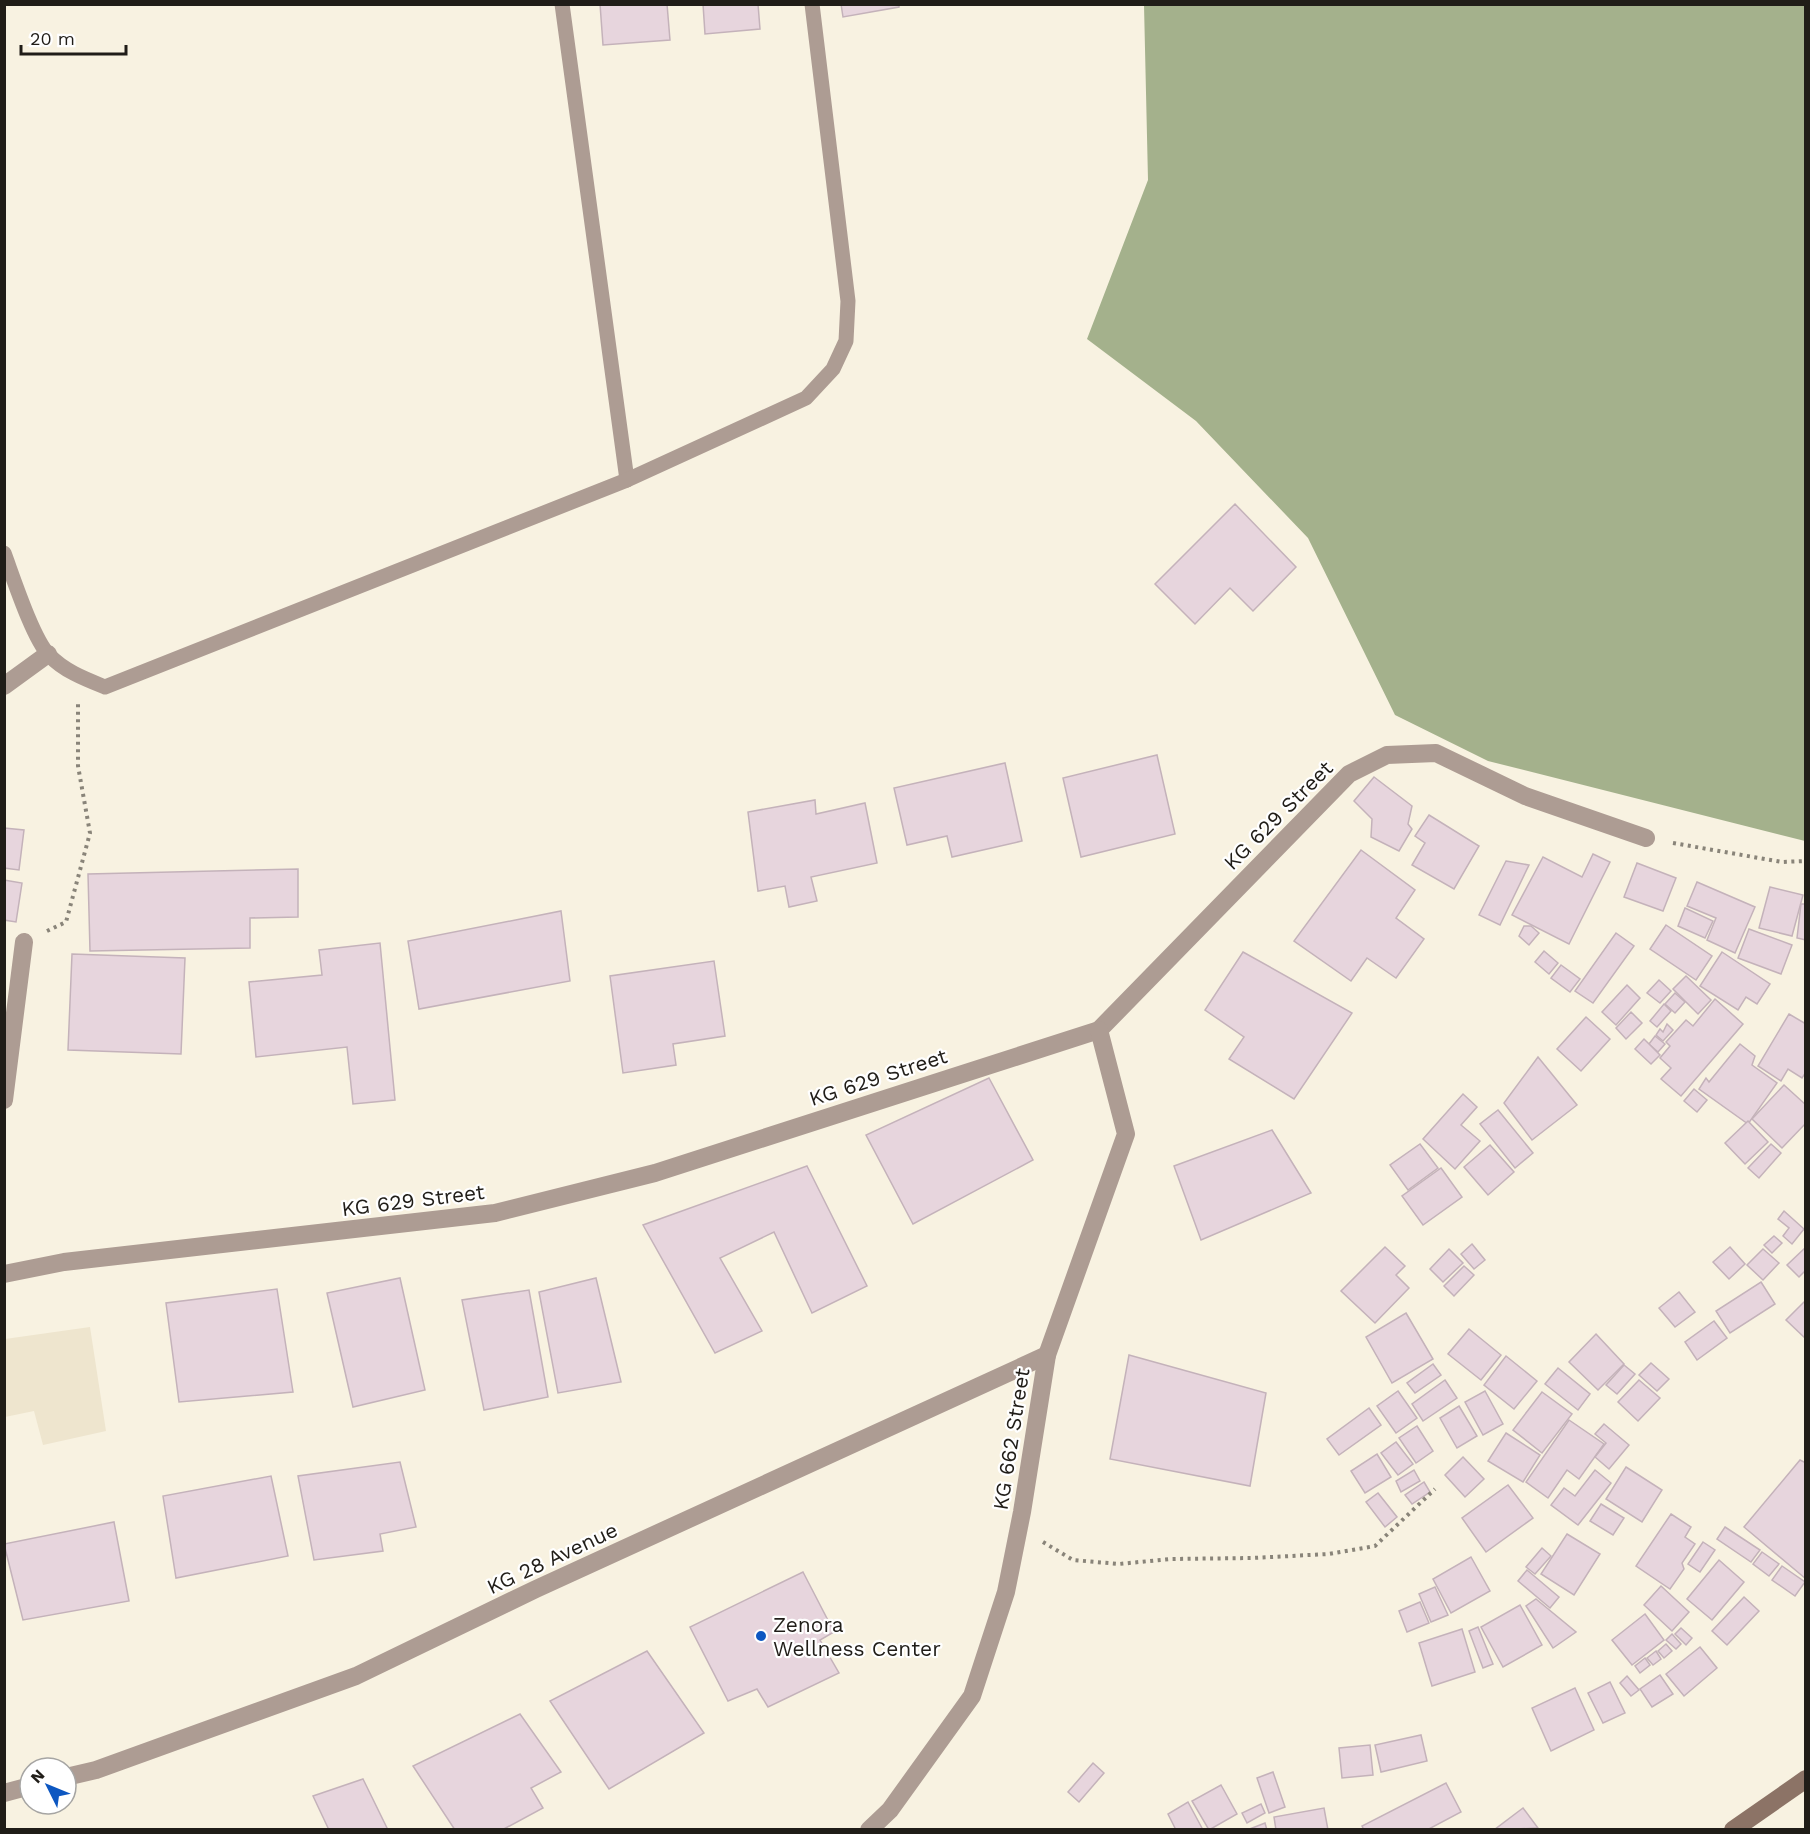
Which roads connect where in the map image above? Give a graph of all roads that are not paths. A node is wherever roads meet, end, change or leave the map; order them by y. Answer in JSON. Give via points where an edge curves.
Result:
{"nodes":[{"id":1,"x":562,"y":4,"type":"edge"},
{"id":2,"x":812,"y":4,"type":"edge"},
{"id":3,"x":627,"y":480,"type":"junction"},
{"id":4,"x":4,"y":553,"type":"edge"},
{"id":5,"x":48,"y":654,"type":"junction"},
{"id":6,"x":4,"y":686,"type":"edge"},
{"id":7,"x":1646,"y":838,"type":"road end"},
{"id":8,"x":24,"y":942,"type":"road end"},
{"id":9,"x":1099,"y":1030,"type":"junction"},
{"id":10,"x":4,"y":1101,"type":"edge"},
{"id":11,"x":4,"y":1274,"type":"edge"},
{"id":12,"x":1047,"y":1354,"type":"junction"},
{"id":13,"x":78,"y":1774,"type":"edge"},
{"id":14,"x":1806,"y":1779,"type":"edge"},
{"id":15,"x":869,"y":1830,"type":"edge"},
{"id":16,"x":1733,"y":1830,"type":"edge"}],
"edges":[{"from":1,"to":3,"type":"lane"},
{"from":2,"to":3,"type":"lane","via":[[848,301],[846,341],[833,369],[807,398]]},
{"from":3,"to":5,"type":"lane","via":[[105,687],[78,677]]},
{"from":4,"to":5,"type":"lane"},
{"from":5,"to":6,"type":"street"},
{"from":7,"to":9,"type":"street","name":"KG 629 Street","via":[[1525,796],[1436,753],[1387,755],[1349,774]]},
{"from":8,"to":10,"type":"street"},
{"from":9,"to":11,"type":"street","name":"KG 629 Street","via":[[655,1173],[495,1213],[64,1262]]},
{"from":9,"to":12,"type":"street","name":"KG 662 Street","via":[[1126,1134]]},
{"from":12,"to":13,"type":"street","name":"KG 28 Avenue","via":[[356,1676]]},
{"from":12,"to":15,"type":"street","name":"KG 662 Street","via":[[1006,1592],[972,1696],[890,1810]]},
{"from":14,"to":16,"type":"main road"}]}
